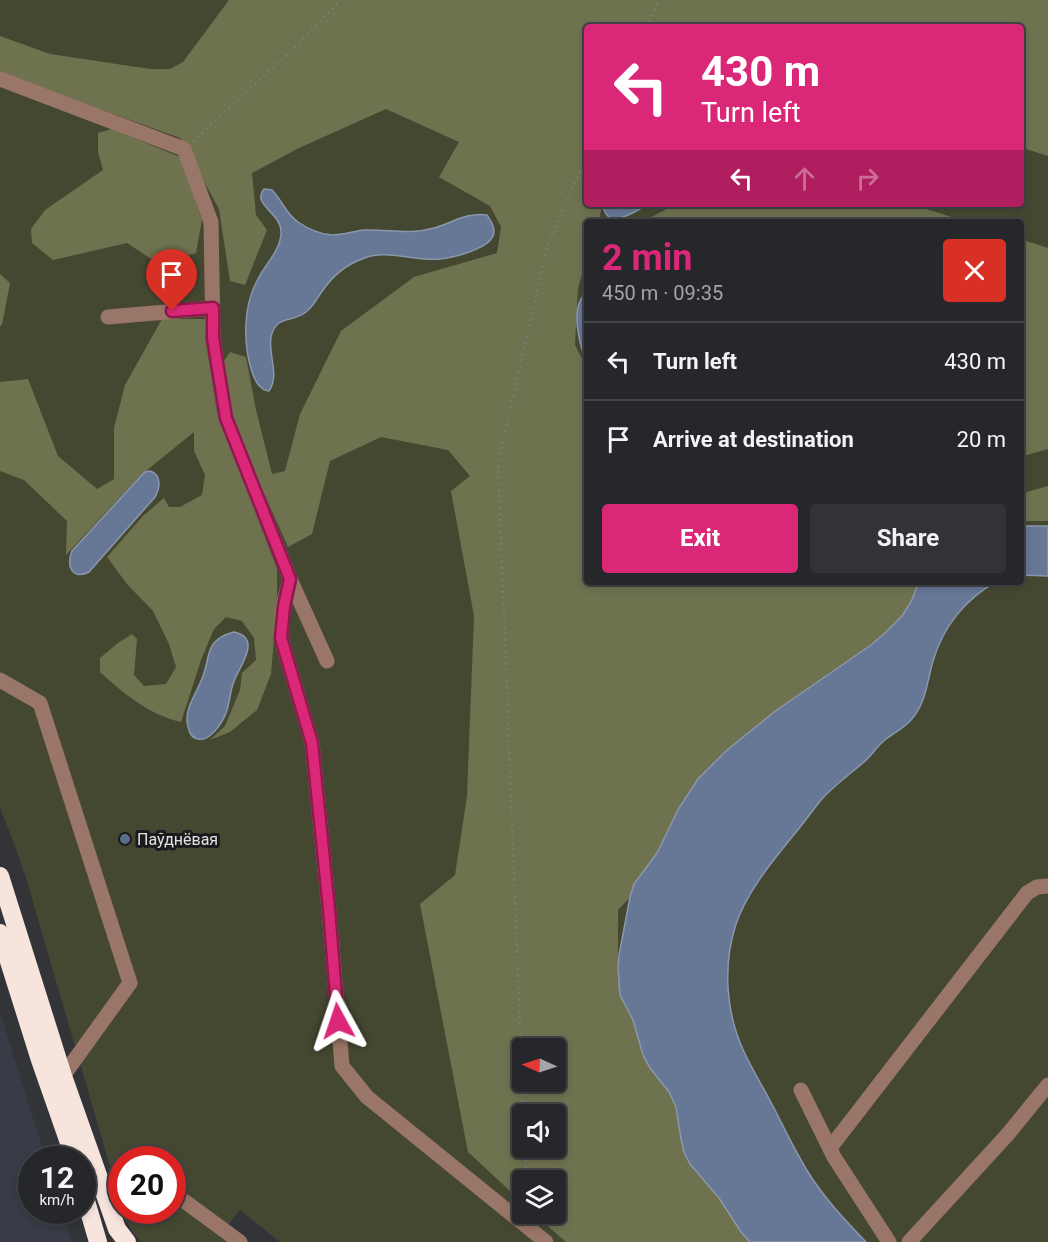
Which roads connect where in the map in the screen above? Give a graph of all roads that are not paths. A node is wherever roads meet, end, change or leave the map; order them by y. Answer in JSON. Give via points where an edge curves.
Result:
{"nodes":[{"id":1,"x":0,"y":79,"type":"edge"},
{"id":2,"x":213,"y":308,"type":"junction"},
{"id":3,"x":108,"y":317,"type":"dead end"},
{"id":4,"x":290,"y":579,"type":"junction"},
{"id":5,"x":327,"y":661,"type":"dead end"},
{"id":6,"x":0,"y":680,"type":"edge"},
{"id":7,"x":0,"y":876,"type":"edge"},
{"id":8,"x":1048,"y":886,"type":"edge"},
{"id":9,"x":0,"y":933,"type":"edge"},
{"id":10,"x":63,"y":1076,"type":"junction"},
{"id":11,"x":1048,"y":1085,"type":"edge"},
{"id":12,"x":801,"y":1090,"type":"dead end"},
{"id":13,"x":70,"y":1146,"type":"edge"},
{"id":14,"x":830,"y":1148,"type":"junction"},
{"id":15,"x":186,"y":1202,"type":"edge"},
{"id":16,"x":93,"y":1224,"type":"edge"},
{"id":17,"x":98,"y":1242,"type":"edge"},
{"id":18,"x":127,"y":1242,"type":"edge"},
{"id":19,"x":240,"y":1242,"type":"edge"},
{"id":20,"x":546,"y":1242,"type":"edge"},
{"id":21,"x":889,"y":1242,"type":"edge"},
{"id":22,"x":909,"y":1242,"type":"edge"}],
"edges":[{"from":1,"to":2,"type":"lane","via":[[184,149],[211,222]]},
{"from":2,"to":3,"type":"lane"},
{"from":2,"to":4,"type":"lane","via":[[213,338],[226,418]]},
{"from":4,"to":5,"type":"lane"},
{"from":4,"to":20,"type":"lane","via":[[281,638],[312,743],[342,1066],[367,1097]]},
{"from":6,"to":10,"type":"lane","via":[[40,703],[130,982]]},
{"from":7,"to":10,"type":"highway"},
{"from":8,"to":14,"type":"lane","via":[[1027,892]]},
{"from":9,"to":13,"type":"highway"},
{"from":10,"to":18,"type":"highway","via":[[117,1229]]},
{"from":11,"to":22,"type":"lane"},
{"from":12,"to":14,"type":"lane"},
{"from":14,"to":21,"type":"lane"},
{"from":15,"to":19,"type":"lane"},
{"from":16,"to":17,"type":"highway"}]}
